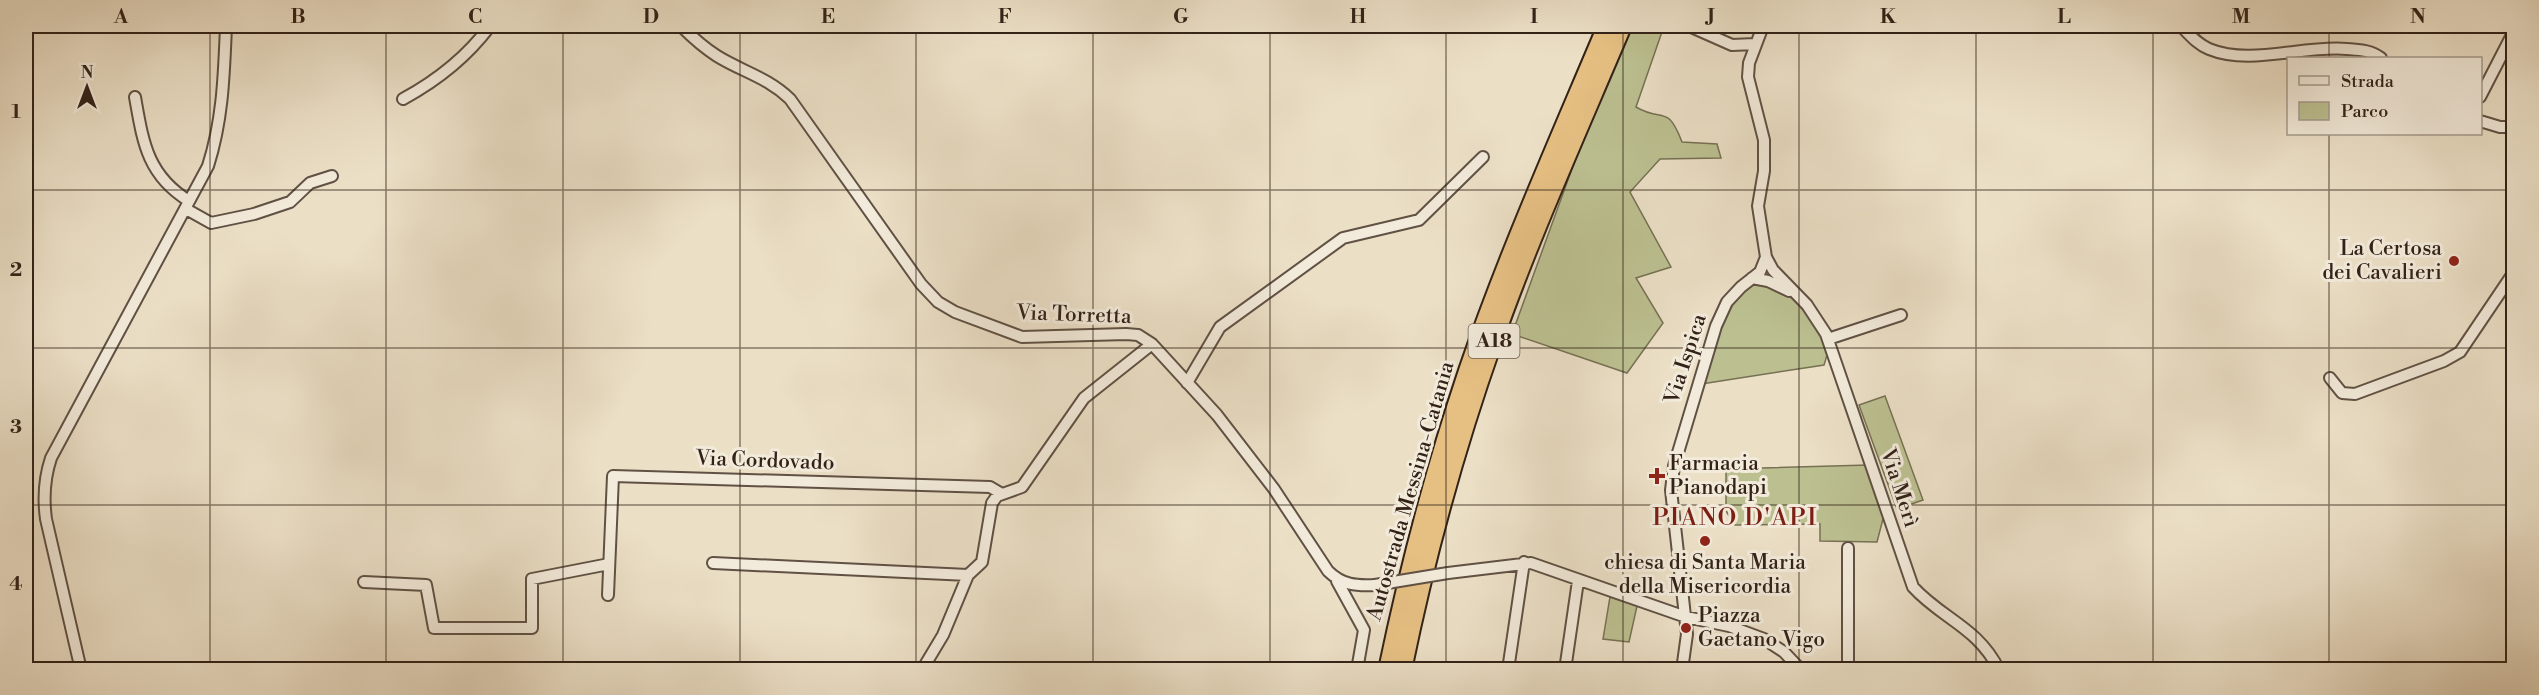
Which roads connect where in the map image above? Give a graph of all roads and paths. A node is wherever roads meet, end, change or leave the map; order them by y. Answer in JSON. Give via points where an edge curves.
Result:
{"nodes":[{"id":1,"x":226,"y":26,"type":"edge"},
{"id":2,"x":490,"y":26,"type":"edge"},
{"id":3,"x":681,"y":26,"type":"edge"},
{"id":4,"x":1606,"y":26,"type":"edge"},
{"id":5,"x":1623,"y":26,"type":"edge"},
{"id":6,"x":1689,"y":26,"type":"edge"},
{"id":7,"x":1763,"y":26,"type":"edge"},
{"id":8,"x":2181,"y":26,"type":"edge"},
{"id":9,"x":2514,"y":32,"type":"edge"},
{"id":10,"x":1755,"y":44,"type":"junction"},
{"id":11,"x":1732,"y":45,"type":"junction"},
{"id":12,"x":2379,"y":57,"type":"edge"},
{"id":13,"x":1749,"y":63,"type":"junction"},
{"id":14,"x":2482,"y":95,"type":"edge"},
{"id":15,"x":135,"y":97,"type":"dead end"},
{"id":16,"x":403,"y":99,"type":"dead end"},
{"id":17,"x":2482,"y":121,"type":"edge"},
{"id":18,"x":2514,"y":127,"type":"edge"},
{"id":19,"x":1483,"y":157,"type":"dead end"},
{"id":20,"x":332,"y":176,"type":"dead end"},
{"id":21,"x":187,"y":205,"type":"junction"},
{"id":22,"x":1766,"y":257,"type":"junction"},
{"id":23,"x":2514,"y":272,"type":"edge"},
{"id":24,"x":1756,"y":275,"type":"junction"},
{"id":25,"x":1781,"y":280,"type":"junction"},
{"id":26,"x":1796,"y":294,"type":"junction"},
{"id":27,"x":1901,"y":315,"type":"dead end"},
{"id":28,"x":1828,"y":339,"type":"junction"},
{"id":29,"x":1152,"y":344,"type":"junction"},
{"id":30,"x":2330,"y":378,"type":"dead end"},
{"id":31,"x":1187,"y":383,"type":"junction"},
{"id":32,"x":1002,"y":494,"type":"junction"},
{"id":33,"x":1848,"y":548,"type":"dead end"},
{"id":34,"x":1524,"y":562,"type":"junction"},
{"id":35,"x":713,"y":563,"type":"dead end"},
{"id":36,"x":609,"y":564,"type":"junction"},
{"id":37,"x":968,"y":574,"type":"junction"},
{"id":38,"x":1337,"y":581,"type":"junction"},
{"id":39,"x":1578,"y":581,"type":"junction"},
{"id":40,"x":364,"y":582,"type":"dead end"},
{"id":41,"x":608,"y":596,"type":"dead end"},
{"id":42,"x":1686,"y":617,"type":"junction"},
{"id":43,"x":81,"y":669,"type":"edge"},
{"id":44,"x":922,"y":669,"type":"edge"},
{"id":45,"x":1357,"y":669,"type":"edge"},
{"id":46,"x":1387,"y":669,"type":"edge"},
{"id":47,"x":1403,"y":669,"type":"edge"},
{"id":48,"x":1508,"y":669,"type":"edge"},
{"id":49,"x":1565,"y":669,"type":"edge"},
{"id":50,"x":1682,"y":669,"type":"edge"},
{"id":51,"x":1801,"y":669,"type":"edge"},
{"id":52,"x":1848,"y":669,"type":"edge"},
{"id":53,"x":1999,"y":669,"type":"edge"}],
"edges":[{"from":1,"to":21,"type":"street","via":[[223,97],[216,141],[208,166]]},
{"from":2,"to":16,"type":"street","via":[[455,65]]},
{"from":3,"to":29,"type":"street","name":"Via Torretta","via":[[718,56],[763,78],[790,99],[921,284],[938,302],[1022,336],[1126,334],[1138,335]]},
{"from":4,"to":46,"type":"highway","name":"Autostrada Messina-Catania","number":"A18","via":[[1467,372],[1416,539]]},
{"from":5,"to":47,"type":"highway","name":"Autostrada Messina-Catania","number":"A18","via":[[1494,341],[1444,498]]},
{"from":6,"to":11,"type":"street"},
{"from":7,"to":10,"type":"street"},
{"from":8,"to":12,"type":"street","via":[[2196,41],[2225,52],[2262,55],[2332,48],[2365,50]]},
{"from":9,"to":14,"type":"street"},
{"from":10,"to":11,"type":"street"},
{"from":10,"to":13,"type":"street"},
{"from":11,"to":13,"type":"street"},
{"from":13,"to":22,"type":"street","via":[[1748,77],[1764,141],[1758,206]]},
{"from":15,"to":21,"type":"street","via":[[147,156],[160,177]]},
{"from":17,"to":18,"type":"street"},
{"from":19,"to":31,"type":"street","via":[[1419,220],[1343,238],[1220,327]]},
{"from":20,"to":21,"type":"street","via":[[310,183],[290,202],[211,223]]},
{"from":21,"to":43,"type":"street","via":[[46,474],[46,519]]},
{"from":22,"to":24,"type":"street","name":"Via Ispica"},
{"from":22,"to":25,"type":"street"},
{"from":23,"to":30,"type":"street","via":[[2467,344],[2452,357],[2355,394],[2342,393]]},
{"from":24,"to":25,"type":"street"},
{"from":24,"to":26,"type":"street"},
{"from":24,"to":42,"type":"street","name":"Via Ispica","via":[[1727,302],[1716,326],[1674,466],[1673,516]]},
{"from":25,"to":26,"type":"street","name":"Via Merì"},
{"from":26,"to":28,"type":"street","name":"Via Merì"},
{"from":27,"to":28,"type":"street"},
{"from":28,"to":53,"type":"street","name":"Via Merì","via":[[1912,587],[1982,642]]},
{"from":29,"to":31,"type":"street","name":"Via Torretta"},
{"from":29,"to":32,"type":"street","via":[[1084,398],[1022,487]]},
{"from":31,"to":38,"type":"street","name":"Via Torretta","via":[[1274,489]]},
{"from":32,"to":36,"type":"street","name":"Via Cordovado","via":[[990,487],[613,476]]},
{"from":32,"to":37,"type":"street","via":[[992,503],[982,562]]},
{"from":33,"to":52,"type":"street"},
{"from":34,"to":38,"type":"street","bridge":true,"via":[[1375,585],[1355,586]]},
{"from":34,"to":39,"type":"street"},
{"from":34,"to":48,"type":"street"},
{"from":35,"to":37,"type":"street"},
{"from":36,"to":40,"type":"street","via":[[532,579],[532,628],[434,628],[426,585]]},
{"from":36,"to":41,"type":"street","name":"Via Cordovado"},
{"from":37,"to":44,"type":"street","via":[[943,635]]},
{"from":38,"to":45,"type":"street","name":"Via Torretta","via":[[1365,630]]},
{"from":39,"to":42,"type":"street"},
{"from":39,"to":49,"type":"street"},
{"from":42,"to":50,"type":"street","name":"Via Ispica"},
{"from":42,"to":51,"type":"street","via":[[1729,626],[1764,639]]}]}
